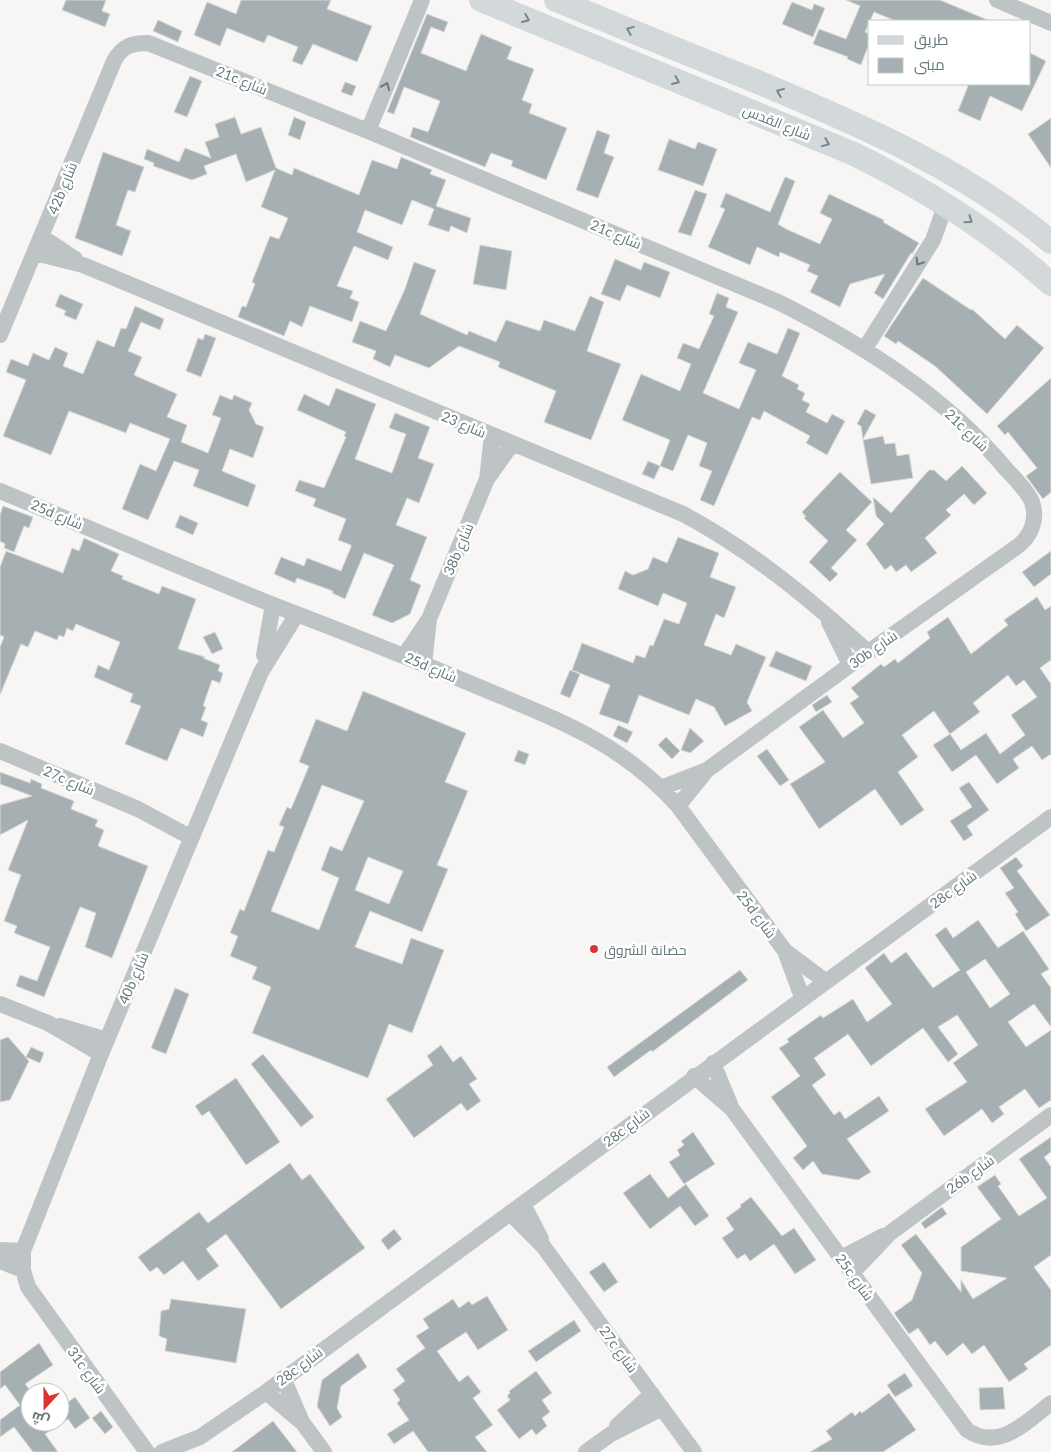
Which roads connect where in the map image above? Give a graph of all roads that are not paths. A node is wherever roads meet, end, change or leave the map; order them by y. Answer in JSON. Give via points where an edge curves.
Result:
{"nodes":[{"id":1,"x":422,"y":0,"type":"edge"},
{"id":2,"x":481,"y":0,"type":"edge"},
{"id":3,"x":556,"y":0,"type":"edge"},
{"id":4,"x":997,"y":0,"type":"edge"},
{"id":5,"x":1051,"y":23,"type":"edge"},
{"id":6,"x":129,"y":45,"type":"joint"},
{"id":7,"x":368,"y":131,"type":"junction"},
{"id":8,"x":854,"y":154,"type":"junction"},
{"id":9,"x":941,"y":201,"type":"junction"},
{"id":10,"x":1000,"y":203,"type":"junction"},
{"id":11,"x":42,"y":237,"type":"junction"},
{"id":12,"x":1051,"y":242,"type":"edge"},
{"id":13,"x":35,"y":253,"type":"junction"},
{"id":14,"x":83,"y":265,"type":"junction"},
{"id":15,"x":1051,"y":284,"type":"edge"},
{"id":16,"x":0,"y":335,"type":"edge"},
{"id":17,"x":864,"y":350,"type":"junction"},
{"id":18,"x":492,"y":436,"type":"junction"},
{"id":19,"x":512,"y":444,"type":"junction"},
{"id":20,"x":487,"y":479,"type":"junction"},
{"id":21,"x":0,"y":491,"type":"edge"},
{"id":22,"x":1033,"y":524,"type":"joint"},
{"id":23,"x":273,"y":605,"type":"junction"},
{"id":24,"x":297,"y":614,"type":"junction"},
{"id":25,"x":826,"y":616,"type":"junction"},
{"id":26,"x":429,"y":619,"type":"junction"},
{"id":27,"x":868,"y":652,"type":"junction"},
{"id":28,"x":404,"y":656,"type":"junction"},
{"id":29,"x":424,"y":664,"type":"junction"},
{"id":30,"x":850,"y":665,"type":"junction"},
{"id":31,"x":260,"y":672,"type":"junction"},
{"id":32,"x":0,"y":751,"type":"edge"},
{"id":33,"x":707,"y":770,"type":"junction"},
{"id":34,"x":662,"y":788,"type":"junction"},
{"id":35,"x":678,"y":806,"type":"junction"},
{"id":36,"x":1051,"y":817,"type":"edge"},
{"id":37,"x":193,"y":831,"type":"junction"},
{"id":38,"x":785,"y":951,"type":"junction"},
{"id":39,"x":825,"y":981,"type":"junction"},
{"id":40,"x":802,"y":997,"type":"junction"},
{"id":41,"x":0,"y":1004,"type":"edge"},
{"id":42,"x":104,"y":1047,"type":"junction"},
{"id":43,"x":712,"y":1063,"type":"junction"},
{"id":44,"x":694,"y":1076,"type":"junction"},
{"id":45,"x":732,"y":1109,"type":"junction"},
{"id":46,"x":1051,"y":1115,"type":"edge"},
{"id":47,"x":517,"y":1208,"type":"junction"},
{"id":48,"x":890,"y":1233,"type":"junction"},
{"id":49,"x":0,"y":1250,"type":"edge"},
{"id":50,"x":23,"y":1251,"type":"junction"},
{"id":51,"x":841,"y":1258,"type":"junction"},
{"id":52,"x":0,"y":1260,"type":"edge"},
{"id":53,"x":23,"y":1270,"type":"junction"},
{"id":54,"x":852,"y":1273,"type":"junction"},
{"id":55,"x":28,"y":1287,"type":"joint"},
{"id":56,"x":283,"y":1378,"type":"junction"},
{"id":57,"x":266,"y":1392,"type":"junction"},
{"id":58,"x":652,"y":1394,"type":"junction"},
{"id":59,"x":1051,"y":1403,"type":"edge"},
{"id":60,"x":662,"y":1408,"type":"junction"},
{"id":61,"x":302,"y":1422,"type":"junction"},
{"id":62,"x":611,"y":1434,"type":"junction"},
{"id":63,"x":200,"y":1438,"type":"junction"},
{"id":64,"x":147,"y":1452,"type":"edge"},
{"id":65,"x":162,"y":1452,"type":"edge"},
{"id":66,"x":190,"y":1452,"type":"edge"},
{"id":67,"x":324,"y":1452,"type":"edge"},
{"id":68,"x":586,"y":1452,"type":"edge"},
{"id":69,"x":694,"y":1452,"type":"edge"}],
"edges":[{"from":7,"to":1,"type":"street","one_way":true},
{"from":2,"to":8,"type":"main road","name":"شارع القدس","one_way":true},
{"from":10,"to":3,"type":"main road","name":"شارع القدس","one_way":true,"via":[[914,151],[868,129]]},
{"from":4,"to":5,"type":"street"},
{"from":6,"to":7,"type":"street","name":"21c شارع","via":[[148,43],[161,47]]},
{"from":6,"to":11,"type":"street","name":"42b شارع","via":[[114,61]]},
{"from":7,"to":17,"type":"street","name":"21c شارع","via":[[778,302]]},
{"from":8,"to":9,"type":"main road","name":"شارع القدس"},
{"from":8,"to":10,"type":"main road","via":[[856,144],[866,139],[975,194]]},
{"from":9,"to":15,"type":"main road","name":"شارع القدس","one_way":true,"via":[[1001,243]]},
{"from":9,"to":17,"type":"street","one_way":true,"via":[[942,215],[933,240]]},
{"from":10,"to":12,"type":"main road","name":"شارع القدس"},
{"from":11,"to":13,"type":"street","name":"42b شارع"},
{"from":11,"to":14,"type":"street","name":"شارع 23"},
{"from":13,"to":14,"type":"street","name":"شارع 23"},
{"from":13,"to":16,"type":"street","name":"42b شارع"},
{"from":14,"to":18,"type":"street","name":"شارع 23"},
{"from":17,"to":22,"type":"street","name":"21c شارع","via":[[935,400],[981,442],[1032,502]]},
{"from":18,"to":19,"type":"street","name":"شارع 23"},
{"from":18,"to":20,"type":"street","name":"38b شارع"},
{"from":19,"to":20,"type":"street","name":"38b شارع"},
{"from":19,"to":25,"type":"street","name":"شارع 23","via":[[645,496],[700,523],[752,555]]},
{"from":20,"to":26,"type":"street","name":"38b شارع"},
{"from":21,"to":23,"type":"street","name":"25d شارع"},
{"from":22,"to":27,"type":"street","name":"30b شارع","via":[[1018,546]]},
{"from":23,"to":24,"type":"street","name":"25d شارع"},
{"from":23,"to":31,"type":"street","name":"40b شارع"},
{"from":24,"to":28,"type":"street","name":"25d شارع"},
{"from":24,"to":31,"type":"street","name":"40b شارع"},
{"from":25,"to":27,"type":"street","name":"شارع 23"},
{"from":25,"to":30,"type":"street","name":"شارع 23"},
{"from":26,"to":28,"type":"street","name":"38b شارع"},
{"from":26,"to":29,"type":"street","name":"38b شارع"},
{"from":27,"to":30,"type":"street","name":"30b شارع"},
{"from":28,"to":29,"type":"street","name":"25d شارع"},
{"from":29,"to":34,"type":"street","name":"25d شارع","via":[[590,735],[629,759]]},
{"from":30,"to":33,"type":"street","name":"30b شارع"},
{"from":31,"to":37,"type":"street","name":"40b شارع"},
{"from":32,"to":37,"type":"street","name":"27c شارع"},
{"from":33,"to":34,"type":"street","name":"30b شارع"},
{"from":33,"to":35,"type":"street","name":"30b شارع"},
{"from":34,"to":35,"type":"street","name":"25d شارع"},
{"from":35,"to":38,"type":"street","name":"25d شارع"},
{"from":36,"to":39,"type":"street","name":"28c شارع"},
{"from":37,"to":42,"type":"street","name":"40b شارع"},
{"from":38,"to":39,"type":"street","name":"25d شارع"},
{"from":38,"to":40,"type":"street","name":"25d شارع"},
{"from":39,"to":40,"type":"street","name":"28c شارع"},
{"from":40,"to":43,"type":"street","name":"28c شارع"},
{"from":41,"to":42,"type":"street","via":[[48,1024],[78,1030]]},
{"from":42,"to":50,"type":"street","name":"40b شارع"},
{"from":43,"to":44,"type":"street","name":"28c شارع"},
{"from":43,"to":45,"type":"street","name":"25c شارع"},
{"from":44,"to":45,"type":"street","name":"25c شارع"},
{"from":44,"to":47,"type":"street","name":"28c شارع"},
{"from":45,"to":51,"type":"street","name":"25c شارع"},
{"from":46,"to":48,"type":"street","name":"26b شارع"},
{"from":47,"to":56,"type":"street","name":"28c شارع"},
{"from":47,"to":58,"type":"street","name":"27c شارع"},
{"from":48,"to":51,"type":"street","name":"26b شارع"},
{"from":48,"to":54,"type":"street","name":"26b شارع"},
{"from":49,"to":50,"type":"street"},
{"from":50,"to":53,"type":"street","name":"40b شارع"},
{"from":51,"to":54,"type":"street","name":"25c شارع"},
{"from":52,"to":53,"type":"street"},
{"from":53,"to":55,"type":"street","name":"40b شارع"},
{"from":54,"to":59,"type":"street","name":"25c شارع","via":[[968,1430],[984,1440],[1002,1437]]},
{"from":55,"to":64,"type":"street","name":"31c شارع"},
{"from":56,"to":57,"type":"street","name":"28c شارع"},
{"from":56,"to":61,"type":"street"},
{"from":57,"to":61,"type":"street"},
{"from":57,"to":63,"type":"street","name":"28c شارع"},
{"from":58,"to":60,"type":"street","name":"27c شارع"},
{"from":58,"to":62,"type":"street"},
{"from":60,"to":62,"type":"street"},
{"from":60,"to":69,"type":"street","name":"27c شارع"},
{"from":61,"to":67,"type":"street"},
{"from":62,"to":68,"type":"street"},
{"from":63,"to":65,"type":"street","name":"28c شارع"},
{"from":63,"to":66,"type":"street","name":"28c شارع"}]}
